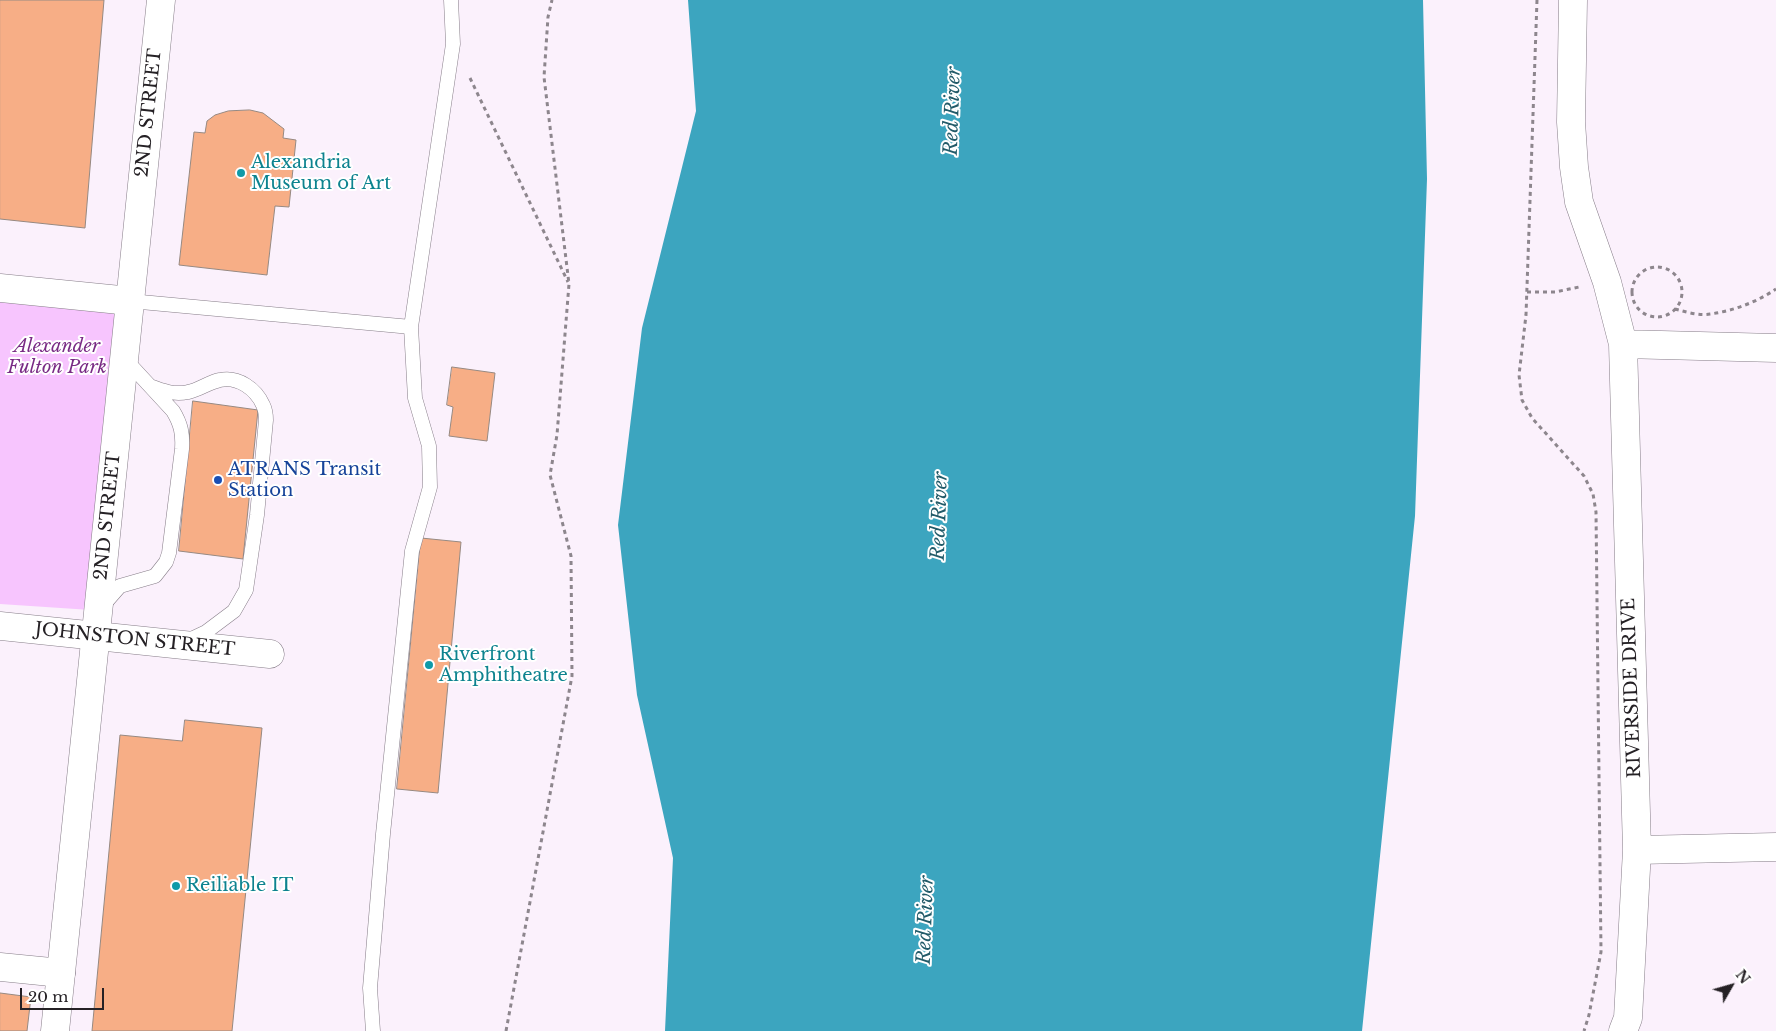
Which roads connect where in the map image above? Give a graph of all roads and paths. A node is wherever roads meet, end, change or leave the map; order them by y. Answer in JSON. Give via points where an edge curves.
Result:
{"nodes":[{"id":1,"x":161,"y":0,"type":"edge"},
{"id":2,"x":451,"y":0,"type":"edge"},
{"id":3,"x":552,"y":0,"type":"edge"},
{"id":4,"x":1537,"y":0,"type":"edge"},
{"id":5,"x":1572,"y":0,"type":"edge"},
{"id":6,"x":453,"y":44,"type":"junction"},
{"id":7,"x":569,"y":284,"type":"junction"},
{"id":8,"x":0,"y":288,"type":"edge"},
{"id":9,"x":1776,"y":289,"type":"edge"},
{"id":10,"x":130,"y":302,"type":"junction"},
{"id":11,"x":1675,"y":309,"type":"junction"},
{"id":12,"x":411,"y":327,"type":"junction"},
{"id":13,"x":1623,"y":344,"type":"junction"},
{"id":14,"x":1776,"y":348,"type":"edge"},
{"id":15,"x":124,"y":358,"type":"junction"},
{"id":16,"x":150,"y":386,"type":"junction"},
{"id":17,"x":0,"y":626,"type":"edge"},
{"id":18,"x":96,"y":636,"type":"junction"},
{"id":19,"x":178,"y":644,"type":"junction"},
{"id":20,"x":270,"y":654,"type":"dead end"},
{"id":21,"x":1776,"y":847,"type":"edge"},
{"id":22,"x":1637,"y":850,"type":"junction"},
{"id":23,"x":0,"y":967,"type":"edge"},
{"id":24,"x":61,"y":973,"type":"junction"},
{"id":25,"x":55,"y":1031,"type":"edge"},
{"id":26,"x":373,"y":1031,"type":"edge"},
{"id":27,"x":506,"y":1031,"type":"edge"},
{"id":28,"x":1584,"y":1031,"type":"edge"},
{"id":29,"x":1623,"y":1031,"type":"edge"}],
"edges":[{"from":1,"to":10,"type":"street","name":"2ND STREET"},
{"from":2,"to":6,"type":"lane"},
{"from":3,"to":7,"type":"path","via":[[544,77]]},
{"from":4,"to":28,"type":"path","via":[[1526,315],[1519,375],[1522,400],[1532,418],[1584,476],[1593,494],[1596,512],[1600,952]]},
{"from":5,"to":13,"type":"street","name":"RIVERSIDE DRIVE","via":[[1571,122],[1579,202],[1608,282]]},
{"from":6,"to":7,"type":"path"},
{"from":6,"to":12,"type":"lane"},
{"from":7,"to":27,"type":"path","via":[[550,475],[571,556],[572,676]]},
{"from":8,"to":10,"type":"street"},
{"from":9,"to":11,"type":"path","via":[[1762,298],[1709,314]]},
{"from":10,"to":12,"type":"lane"},
{"from":10,"to":15,"type":"street","name":"2ND STREET"},
{"from":11,"to":11,"type":"path","via":[[1681,301],[1682,292],[1677,276],[1664,267],[1655,266],[1647,268],[1634,280],[1632,298],[1642,312],[1660,317]]},
{"from":12,"to":26,"type":"lane","via":[[415,398],[430,446],[430,486],[412,551],[370,988]]},
{"from":13,"to":14,"type":"street"},
{"from":13,"to":22,"type":"street","name":"RIVERSIDE DRIVE"},
{"from":15,"to":16,"type":"lane"},
{"from":15,"to":18,"type":"street","name":"2ND STREET"},
{"from":16,"to":18,"type":"lane","via":[[174,411],[183,433],[170,553],[156,576],[120,586],[106,602]]},
{"from":16,"to":19,"type":"lane","via":[[167,393],[186,392],[220,380],[231,380],[251,389],[264,405],[266,420],[246,590],[234,611],[221,622],[192,640]]},
{"from":17,"to":18,"type":"street","name":"JOHNSTON STREET"},
{"from":18,"to":19,"type":"street","name":"JOHNSTON STREET"},
{"from":18,"to":24,"type":"street","name":"2ND STREET"},
{"from":19,"to":20,"type":"street","name":"JOHNSTON STREET"},
{"from":21,"to":22,"type":"street"},
{"from":22,"to":29,"type":"street","name":"RIVERSIDE DRIVE","via":[[1628,1018]]},
{"from":23,"to":24,"type":"street"},
{"from":24,"to":25,"type":"street","name":"2ND STREET"}]}
